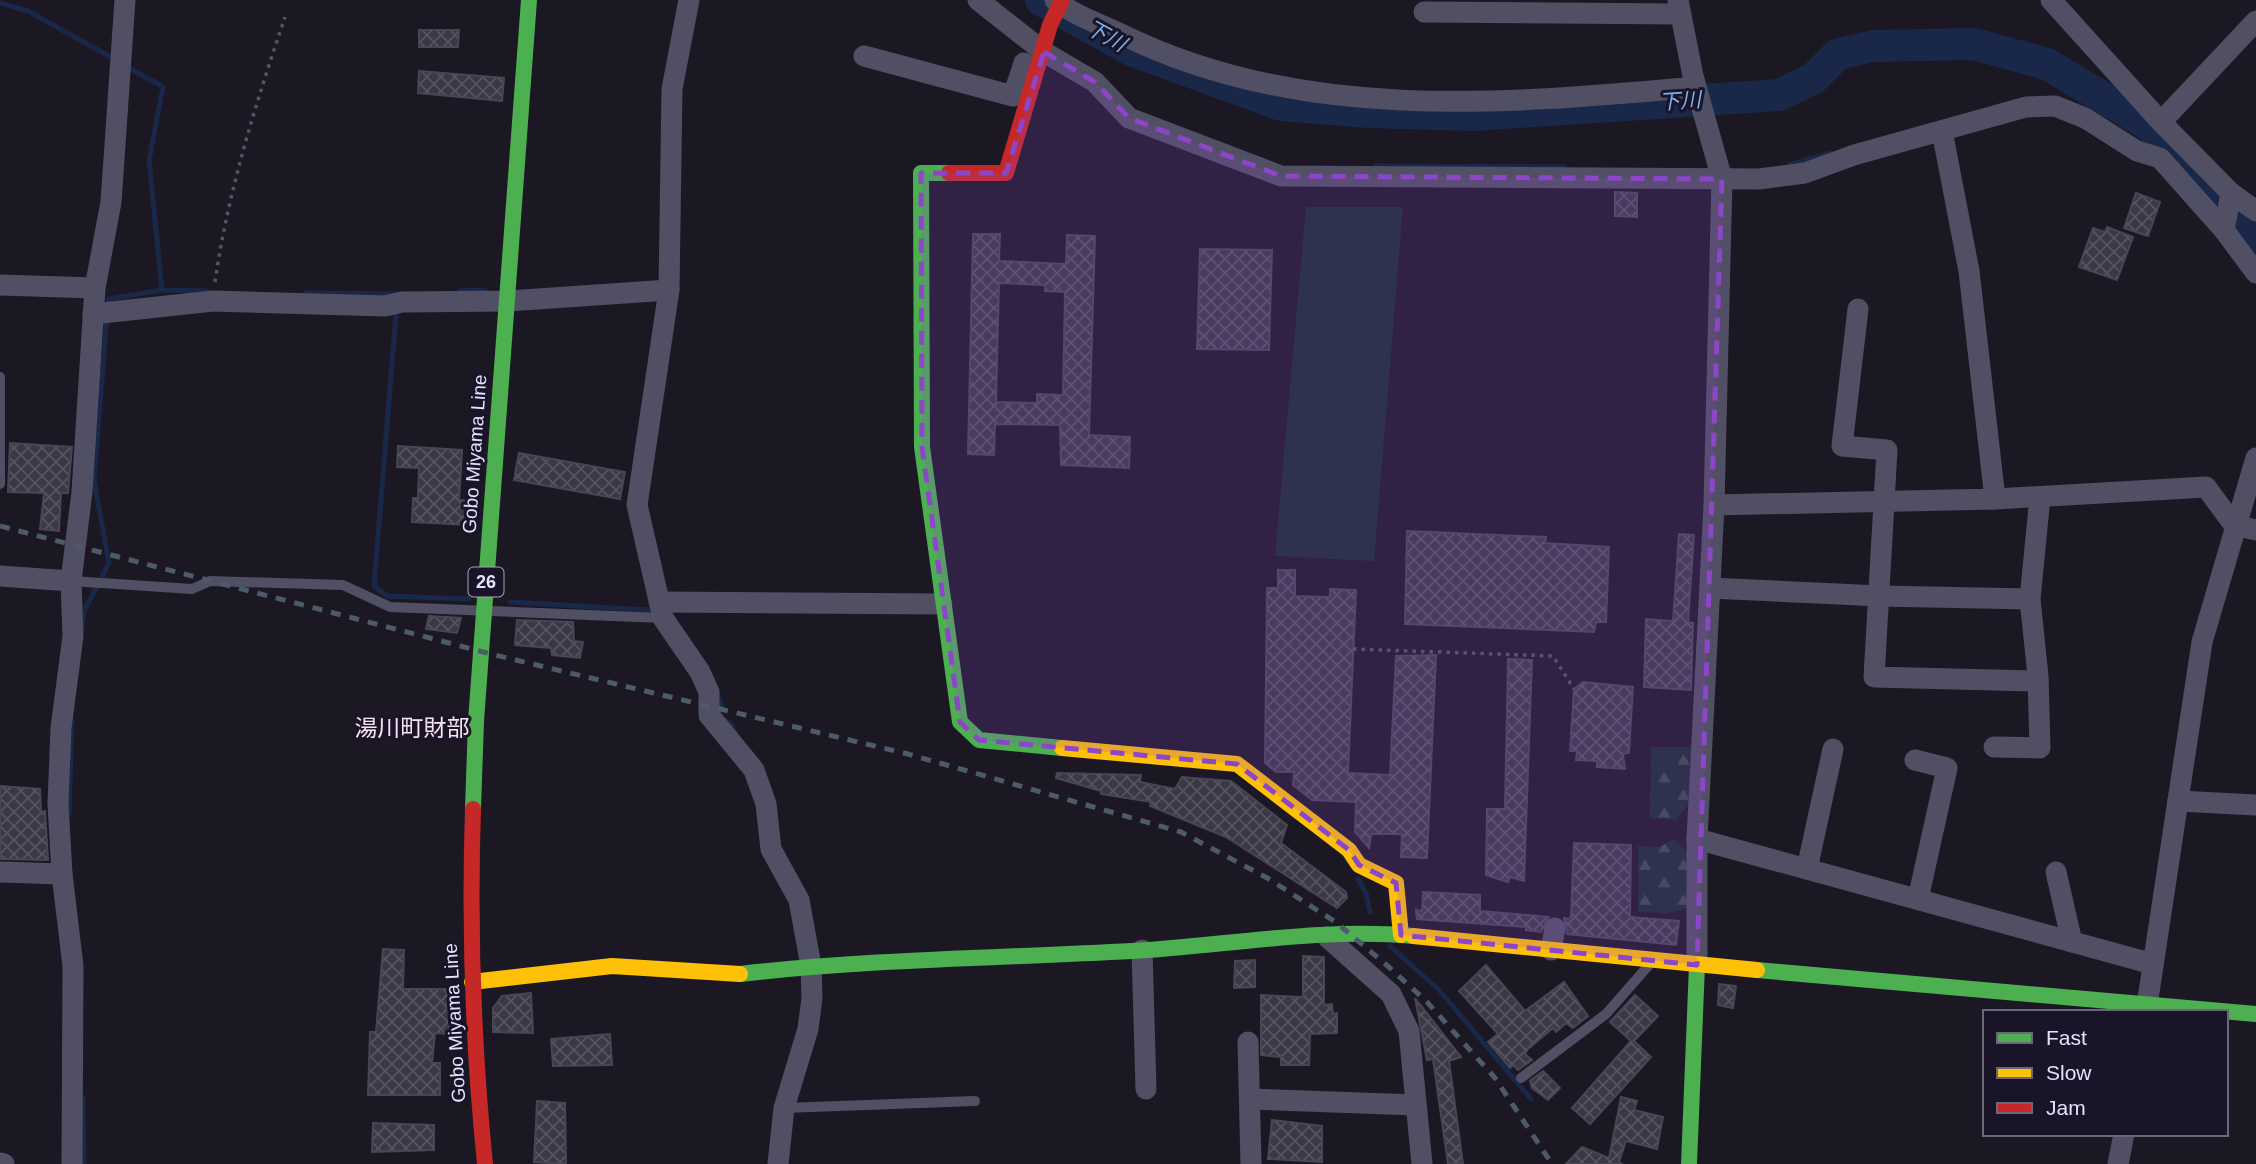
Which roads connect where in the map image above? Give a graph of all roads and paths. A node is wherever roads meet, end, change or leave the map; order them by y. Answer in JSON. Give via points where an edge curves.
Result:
{"nodes":[{"id":1,"x":125,"y":0,"type":"edge"},
{"id":2,"x":529,"y":0,"type":"edge"},
{"id":3,"x":689,"y":0,"type":"edge"},
{"id":4,"x":978,"y":0,"type":"edge"},
{"id":5,"x":2050,"y":0,"type":"edge"},
{"id":6,"x":1059,"y":1,"type":"edge"},
{"id":7,"x":1679,"y":7,"type":"edge"},
{"id":8,"x":1424,"y":12,"type":"dead end"},
{"id":9,"x":285,"y":17,"type":"dead end"},
{"id":10,"x":2256,"y":21,"type":"edge"},
{"id":11,"x":1038,"y":46,"type":"junction"},
{"id":12,"x":864,"y":56,"type":"dead end"},
{"id":13,"x":1696,"y":87,"type":"junction"},
{"id":14,"x":2161,"y":122,"type":"junction"},
{"id":15,"x":1942,"y":131,"type":"junction"},
{"id":16,"x":1722,"y":179,"type":"junction"},
{"id":17,"x":2228,"y":211,"type":"junction"},
{"id":18,"x":2256,"y":211,"type":"edge"},
{"id":19,"x":2256,"y":273,"type":"edge"},
{"id":20,"x":0,"y":285,"type":"edge"},
{"id":21,"x":95,"y":288,"type":"junction"},
{"id":22,"x":669,"y":289,"type":"junction"},
{"id":23,"x":213,"y":301,"type":"junction"},
{"id":24,"x":507,"y":301,"type":"junction"},
{"id":25,"x":1858,"y":309,"type":"dead end"},
{"id":26,"x":93,"y":314,"type":"junction"},
{"id":27,"x":0,"y":377,"type":"edge"},
{"id":28,"x":2256,"y":458,"type":"edge"},
{"id":29,"x":0,"y":484,"type":"edge"},
{"id":30,"x":2039,"y":498,"type":"junction"},
{"id":31,"x":1995,"y":499,"type":"junction"},
{"id":32,"x":1883,"y":501,"type":"junction"},
{"id":33,"x":1714,"y":505,"type":"junction"},
{"id":34,"x":2234,"y":525,"type":"junction"},
{"id":35,"x":2256,"y":530,"type":"edge"},
{"id":36,"x":0,"y":576,"type":"edge"},
{"id":37,"x":71,"y":581,"type":"junction"},
{"id":38,"x":1710,"y":588,"type":"junction"},
{"id":39,"x":1880,"y":596,"type":"junction"},
{"id":40,"x":2030,"y":599,"type":"junction"},
{"id":41,"x":942,"y":604,"type":"junction"},
{"id":42,"x":661,"y":610,"type":"junction"},
{"id":43,"x":484,"y":612,"type":"junction"},
{"id":44,"x":1353,"y":649,"type":"dead end"},
{"id":45,"x":2038,"y":681,"type":"junction"},
{"id":46,"x":1574,"y":689,"type":"dead end"},
{"id":47,"x":1994,"y":747,"type":"dead end"},
{"id":48,"x":1833,"y":749,"type":"dead end"},
{"id":49,"x":1915,"y":760,"type":"dead end"},
{"id":50,"x":2178,"y":801,"type":"junction"},
{"id":51,"x":2256,"y":805,"type":"edge"},
{"id":52,"x":1697,"y":839,"type":"junction"},
{"id":53,"x":1807,"y":869,"type":"junction"},
{"id":54,"x":0,"y":872,"type":"edge"},
{"id":55,"x":2056,"y":872,"type":"dead end"},
{"id":56,"x":62,"y":874,"type":"junction"},
{"id":57,"x":1918,"y":900,"type":"junction"},
{"id":58,"x":1555,"y":928,"type":"dead end"},
{"id":59,"x":1401,"y":935,"type":"junction"},
{"id":60,"x":1326,"y":937,"type":"junction"},
{"id":61,"x":2073,"y":942,"type":"junction"},
{"id":62,"x":1142,"y":950,"type":"junction"},
{"id":63,"x":1551,"y":950,"type":"junction"},
{"id":64,"x":1653,"y":960,"type":"junction"},
{"id":65,"x":2153,"y":964,"type":"junction"},
{"id":66,"x":1697,"y":965,"type":"junction"},
{"id":67,"x":811,"y":966,"type":"junction"},
{"id":68,"x":472,"y":982,"type":"junction"},
{"id":69,"x":2147,"y":1007,"type":"edge"},
{"id":70,"x":2194,"y":1010,"type":"edge"},
{"id":71,"x":2228,"y":1012,"type":"edge"},
{"id":72,"x":2256,"y":1014,"type":"edge"},
{"id":73,"x":1248,"y":1042,"type":"dead end"},
{"id":74,"x":1521,"y":1077,"type":"dead end"},
{"id":75,"x":1146,"y":1089,"type":"dead end"},
{"id":76,"x":1250,"y":1099,"type":"junction"},
{"id":77,"x":975,"y":1101,"type":"dead end"},
{"id":78,"x":1416,"y":1105,"type":"junction"},
{"id":79,"x":784,"y":1108,"type":"junction"},
{"id":80,"x":2124,"y":1136,"type":"edge"},
{"id":81,"x":72,"y":1164,"type":"edge"},
{"id":82,"x":485,"y":1164,"type":"edge"},
{"id":83,"x":778,"y":1164,"type":"edge"},
{"id":84,"x":1251,"y":1164,"type":"edge"},
{"id":85,"x":1422,"y":1164,"type":"edge"},
{"id":86,"x":1689,"y":1164,"type":"edge"},
{"id":87,"x":2118,"y":1164,"type":"edge"}],
"edges":[{"from":1,"to":21,"type":"street","via":[[111,202]]},
{"from":2,"to":24,"type":"street","name":"Gobo Miyama Line","number":"26"},
{"from":3,"to":22,"type":"street","via":[[672,89]]},
{"from":4,"to":11,"type":"street"},
{"from":5,"to":14,"type":"street"},
{"from":6,"to":11,"type":"street"},
{"from":6,"to":13,"type":"street","via":[[1160,54],[1290,90],[1393,102],[1560,99]]},
{"from":7,"to":8,"type":"street"},
{"from":7,"to":13,"type":"street"},
{"from":9,"to":23,"type":"path","via":[[256,101]]},
{"from":10,"to":14,"type":"street"},
{"from":11,"to":12,"type":"street","via":[[1013,96]]},
{"from":11,"to":16,"type":"street","via":[[1095,82],[1129,118],[1281,176]]},
{"from":11,"to":41,"type":"street","via":[[1006,173],[921,173],[922,447]]},
{"from":13,"to":16,"type":"street"},
{"from":14,"to":17,"type":"street"},
{"from":15,"to":16,"type":"street","via":[[1805,173]]},
{"from":15,"to":17,"type":"street","via":[[2026,107],[2055,106],[2085,118],[2137,151],[2160,158]]},
{"from":15,"to":31,"type":"street","via":[[1969,271]]},
{"from":16,"to":33,"type":"street"},
{"from":17,"to":18,"type":"street"},
{"from":17,"to":19,"type":"street"},
{"from":20,"to":21,"type":"street"},
{"from":21,"to":26,"type":"street"},
{"from":22,"to":24,"type":"street"},
{"from":22,"to":42,"type":"street","via":[[637,505]]},
{"from":23,"to":24,"type":"street","via":[[385,306]]},
{"from":23,"to":26,"type":"street"},
{"from":24,"to":43,"type":"street","name":"Gobo Miyama Line","number":"26"},
{"from":25,"to":32,"type":"street","via":[[1842,446],[1888,450]]},
{"from":26,"to":37,"type":"street","via":[[82,492]]},
{"from":27,"to":29,"type":"lane"},
{"from":28,"to":34,"type":"street"},
{"from":30,"to":31,"type":"street"},
{"from":30,"to":34,"type":"street","via":[[2206,487]]},
{"from":30,"to":40,"type":"street"},
{"from":31,"to":32,"type":"street"},
{"from":32,"to":33,"type":"street"},
{"from":32,"to":39,"type":"street"},
{"from":33,"to":38,"type":"street"},
{"from":34,"to":35,"type":"street"},
{"from":34,"to":50,"type":"street","via":[[2202,642]]},
{"from":36,"to":37,"type":"street"},
{"from":37,"to":43,"type":"lane","via":[[192,589],[210,581],[343,585],[390,607]]},
{"from":37,"to":56,"type":"street","via":[[73,636],[61,728],[58,804]]},
{"from":38,"to":39,"type":"street"},
{"from":38,"to":52,"type":"street"},
{"from":39,"to":40,"type":"street"},
{"from":39,"to":45,"type":"street","via":[[1874,677]]},
{"from":40,"to":45,"type":"street"},
{"from":41,"to":42,"type":"street"},
{"from":41,"to":59,"type":"street","via":[[960,722],[979,740],[1237,764],[1349,850],[1359,865],[1396,883]]},
{"from":42,"to":43,"type":"lane"},
{"from":42,"to":67,"type":"street","via":[[709,691],[709,715],[754,770],[766,804],[771,849],[799,900]]},
{"from":43,"to":68,"type":"street","name":"Gobo Miyama Line","number":"26","via":[[470,909]]},
{"from":44,"to":46,"type":"path","via":[[1553,656]]},
{"from":45,"to":47,"type":"street","via":[[2040,747]]},
{"from":48,"to":53,"type":"street"},
{"from":49,"to":57,"type":"street","via":[[1947,768]]},
{"from":50,"to":51,"type":"street"},
{"from":50,"to":65,"type":"street"},
{"from":52,"to":53,"type":"street"},
{"from":52,"to":66,"type":"street"},
{"from":53,"to":57,"type":"street"},
{"from":54,"to":56,"type":"street"},
{"from":55,"to":61,"type":"street"},
{"from":56,"to":81,"type":"street","via":[[73,966]]},
{"from":57,"to":61,"type":"street"},
{"from":58,"to":63,"type":"street"},
{"from":59,"to":60,"type":"street"},
{"from":59,"to":63,"type":"street"},
{"from":60,"to":62,"type":"street"},
{"from":60,"to":78,"type":"street","via":[[1391,994],[1409,1031]]},
{"from":61,"to":65,"type":"street"},
{"from":62,"to":67,"type":"street"},
{"from":62,"to":75,"type":"street"},
{"from":63,"to":64,"type":"street"},
{"from":64,"to":66,"type":"street"},
{"from":64,"to":74,"type":"lane","via":[[1606,1014]]},
{"from":65,"to":69,"type":"street"},
{"from":66,"to":69,"type":"street"},
{"from":66,"to":86,"type":"street"},
{"from":67,"to":68,"type":"street","via":[[736,975],[612,966]]},
{"from":67,"to":79,"type":"street","via":[[808,1029]]},
{"from":68,"to":82,"type":"street","name":"Gobo Miyama Line","number":"26"},
{"from":69,"to":70,"type":"street"},
{"from":71,"to":72,"type":"street"},
{"from":73,"to":76,"type":"street"},
{"from":76,"to":78,"type":"street"},
{"from":76,"to":84,"type":"street"},
{"from":77,"to":79,"type":"lane"},
{"from":78,"to":85,"type":"street"},
{"from":79,"to":83,"type":"street"},
{"from":80,"to":87,"type":"street"}]}
